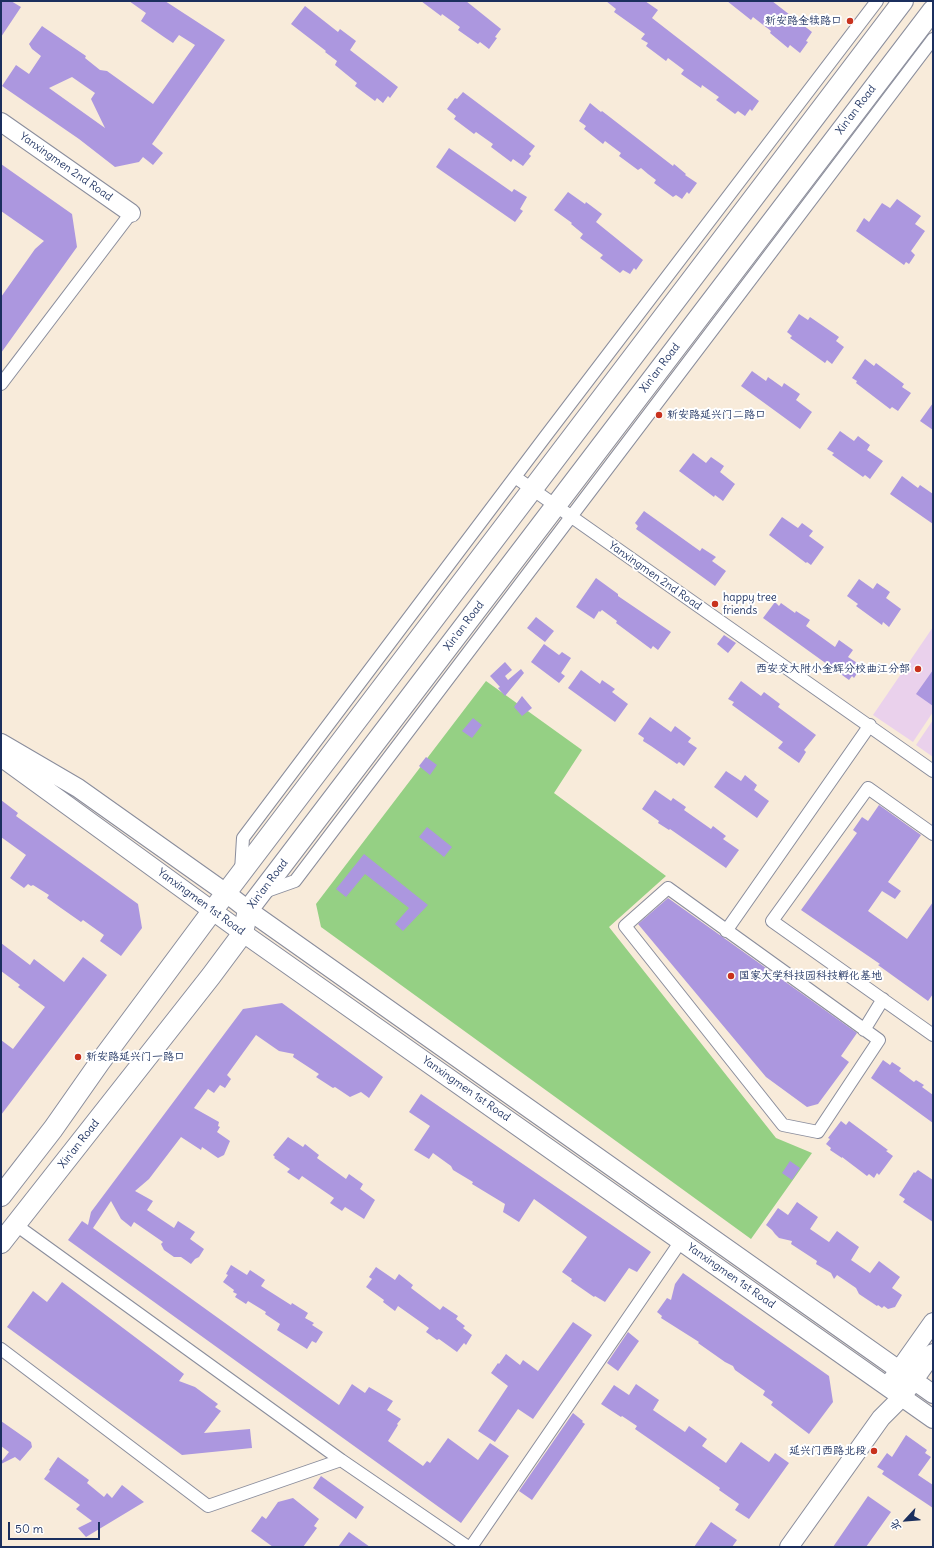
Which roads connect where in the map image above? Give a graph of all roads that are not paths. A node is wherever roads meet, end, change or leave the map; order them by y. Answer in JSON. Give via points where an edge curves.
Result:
{"nodes":[{"id":1,"x":877,"y":1,"type":"edge"},
{"id":2,"x":903,"y":1,"type":"edge"},
{"id":3,"x":933,"y":10,"type":"edge"},
{"id":4,"x":933,"y":39,"type":"edge"},
{"id":5,"x":1,"y":122,"type":"edge"},
{"id":6,"x":131,"y":213,"type":"joint"},
{"id":7,"x":1,"y":384,"type":"edge"},
{"id":8,"x":515,"y":477,"type":"junction"},
{"id":9,"x":532,"y":490,"type":"junction"},
{"id":10,"x":555,"y":506,"type":"junction"},
{"id":11,"x":571,"y":517,"type":"junction"},
{"id":12,"x":870,"y":725,"type":"junction"},
{"id":13,"x":1,"y":743,"type":"edge"},
{"id":14,"x":1,"y":757,"type":"edge"},
{"id":15,"x":933,"y":770,"type":"edge"},
{"id":16,"x":933,"y":834,"type":"edge"},
{"id":17,"x":241,"y":874,"type":"junction"},
{"id":18,"x":226,"y":893,"type":"junction"},
{"id":19,"x":260,"y":893,"type":"junction"},
{"id":20,"x":213,"y":910,"type":"junction"},
{"id":21,"x":248,"y":910,"type":"junction"},
{"id":22,"x":726,"y":931,"type":"junction"},
{"id":23,"x":243,"y":933,"type":"junction"},
{"id":24,"x":883,"y":999,"type":"junction"},
{"id":25,"x":864,"y":1030,"type":"junction"},
{"id":26,"x":933,"y":1035,"type":"edge"},
{"id":27,"x":1,"y":1196,"type":"edge"},
{"id":28,"x":16,"y":1225,"type":"junction"},
{"id":29,"x":681,"y":1241,"type":"junction"},
{"id":30,"x":1,"y":1243,"type":"edge"},
{"id":31,"x":933,"y":1322,"type":"edge"},
{"id":32,"x":1,"y":1350,"type":"edge"},
{"id":33,"x":933,"y":1353,"type":"edge"},
{"id":34,"x":899,"y":1370,"type":"junction"},
{"id":35,"x":913,"y":1381,"type":"junction"},
{"id":36,"x":887,"y":1387,"type":"junction"},
{"id":37,"x":933,"y":1394,"type":"edge"},
{"id":38,"x":902,"y":1397,"type":"junction"},
{"id":39,"x":881,"y":1418,"type":"junction"},
{"id":40,"x":933,"y":1419,"type":"edge"},
{"id":41,"x":341,"y":1460,"type":"junction"},
{"id":42,"x":470,"y":1547,"type":"edge"},
{"id":43,"x":789,"y":1547,"type":"edge"}],
"edges":[{"from":1,"to":8,"type":"street"},
{"from":2,"to":9,"type":"main road"},
{"from":3,"to":10,"type":"main road","name":"Xin'an Road"},
{"from":4,"to":11,"type":"street"},
{"from":5,"to":6,"type":"street","name":"Yanxingmen 2nd Road"},
{"from":6,"to":7,"type":"street"},
{"from":8,"to":9,"type":"street","name":"Yanxingmen 2nd Road"},
{"from":8,"to":17,"type":"street","via":[[243,838]]},
{"from":9,"to":10,"type":"street","name":"Yanxingmen 2nd Road"},
{"from":9,"to":17,"type":"main road"},
{"from":10,"to":11,"type":"street","name":"Yanxingmen 2nd Road"},
{"from":10,"to":19,"type":"main road","name":"Xin'an Road"},
{"from":11,"to":12,"type":"street","name":"Yanxingmen 2nd Road"},
{"from":11,"to":19,"type":"street","via":[[295,881]]},
{"from":12,"to":15,"type":"street","name":"Yanxingmen 2nd Road"},
{"from":12,"to":22,"type":"street"},
{"from":13,"to":18,"type":"street","name":"Yanxingmen 1st Road","via":[[78,788]]},
{"from":14,"to":20,"type":"street","name":"Yanxingmen 1st Road"},
{"from":16,"to":24,"type":"street","via":[[868,788],[772,921]]},
{"from":17,"to":18,"type":"main road"},
{"from":18,"to":20,"type":"main road"},
{"from":18,"to":21,"type":"street","name":"Yanxingmen 1st Road"},
{"from":19,"to":21,"type":"main road","name":"Xin'an Road"},
{"from":20,"to":23,"type":"street","name":"Yanxingmen 1st Road"},
{"from":20,"to":27,"type":"main road"},
{"from":21,"to":23,"type":"main road","name":"Xin'an Road"},
{"from":21,"to":34,"type":"street","name":"Yanxingmen 1st Road"},
{"from":22,"to":25,"type":"street"},
{"from":22,"to":25,"type":"street","via":[[668,888],[625,926],[783,1125],[818,1132],[879,1040]]},
{"from":23,"to":28,"type":"main road","name":"Xin'an Road"},
{"from":23,"to":29,"type":"street","name":"Yanxingmen 1st Road"},
{"from":24,"to":25,"type":"street"},
{"from":24,"to":26,"type":"street"},
{"from":28,"to":30,"type":"main road","name":"Xin'an Road"},
{"from":28,"to":41,"type":"street"},
{"from":29,"to":36,"type":"street","name":"Yanxingmen 1st Road"},
{"from":29,"to":42,"type":"street"},
{"from":31,"to":34,"type":"street"},
{"from":32,"to":41,"type":"street","via":[[208,1506]]},
{"from":33,"to":35,"type":"street"},
{"from":34,"to":35,"type":"street","name":"Yanxingmen 1st Road"},
{"from":34,"to":36,"type":"street"},
{"from":35,"to":37,"type":"street","name":"Yanxingmen 1st Road"},
{"from":35,"to":38,"type":"street"},
{"from":36,"to":38,"type":"street","name":"Yanxingmen 1st Road"},
{"from":36,"to":39,"type":"street"},
{"from":38,"to":39,"type":"street"},
{"from":38,"to":40,"type":"street","name":"Yanxingmen 1st Road"},
{"from":39,"to":43,"type":"street"},
{"from":41,"to":42,"type":"street"}]}
